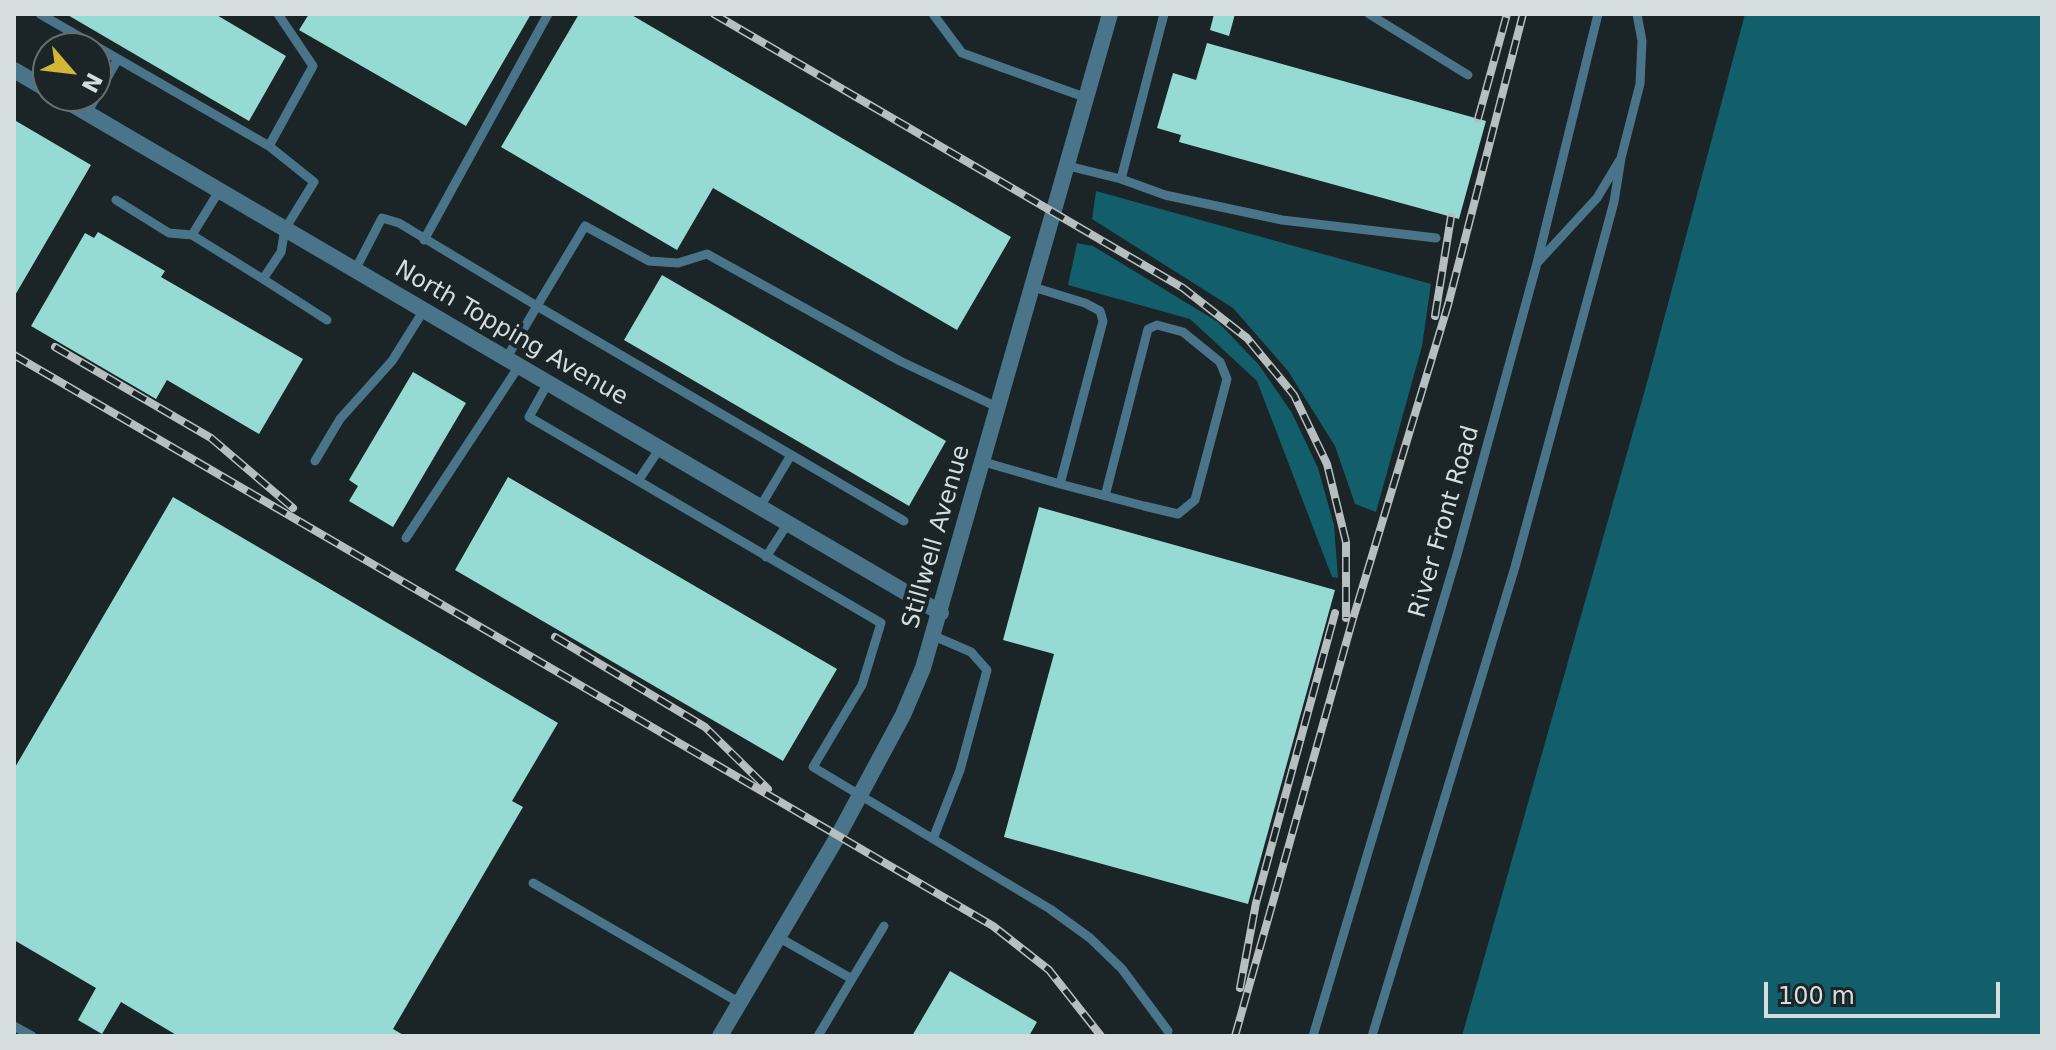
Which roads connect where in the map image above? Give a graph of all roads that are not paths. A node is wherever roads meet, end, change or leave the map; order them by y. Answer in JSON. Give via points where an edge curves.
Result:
{"nodes":[{"id":1,"x":40,"y":14,"type":"edge"},
{"id":2,"x":278,"y":14,"type":"edge"},
{"id":3,"x":548,"y":14,"type":"edge"},
{"id":4,"x":933,"y":14,"type":"edge"},
{"id":5,"x":1110,"y":14,"type":"edge"},
{"id":6,"x":1164,"y":14,"type":"edge"},
{"id":7,"x":1369,"y":14,"type":"edge"},
{"id":8,"x":1598,"y":14,"type":"edge"},
{"id":9,"x":1637,"y":14,"type":"edge"},
{"id":10,"x":118,"y":59,"type":"junction"},
{"id":11,"x":1468,"y":75,"type":"dead end"},
{"id":12,"x":1087,"y":98,"type":"junction"},
{"id":13,"x":87,"y":113,"type":"joint"},
{"id":14,"x":269,"y":146,"type":"junction"},
{"id":15,"x":1621,"y":158,"type":"junction"},
{"id":16,"x":1068,"y":166,"type":"junction"},
{"id":17,"x":1121,"y":179,"type":"junction"},
{"id":18,"x":219,"y":191,"type":"junction"},
{"id":19,"x":116,"y":200,"type":"dead end"},
{"id":20,"x":285,"y":229,"type":"junction"},
{"id":21,"x":192,"y":235,"type":"junction"},
{"id":22,"x":1436,"y":238,"type":"dead end"},
{"id":23,"x":424,"y":240,"type":"junction"},
{"id":24,"x":1537,"y":263,"type":"junction"},
{"id":25,"x":355,"y":270,"type":"junction"},
{"id":26,"x":263,"y":279,"type":"junction"},
{"id":27,"x":1033,"y":287,"type":"junction"},
{"id":28,"x":537,"y":306,"type":"junction"},
{"id":29,"x":424,"y":310,"type":"junction"},
{"id":30,"x":327,"y":320,"type":"dead end"},
{"id":31,"x":512,"y":362,"type":"junction"},
{"id":32,"x":548,"y":383,"type":"junction"},
{"id":33,"x":999,"y":408,"type":"junction"},
{"id":34,"x":660,"y":448,"type":"junction"},
{"id":35,"x":791,"y":455,"type":"junction"},
{"id":36,"x":315,"y":461,"type":"dead end"},
{"id":37,"x":984,"y":462,"type":"junction"},
{"id":38,"x":638,"y":481,"type":"junction"},
{"id":39,"x":1060,"y":484,"type":"junction"},
{"id":40,"x":1105,"y":496,"type":"junction"},
{"id":41,"x":760,"y":507,"type":"junction"},
{"id":42,"x":904,"y":521,"type":"dead end"},
{"id":43,"x":788,"y":523,"type":"junction"},
{"id":44,"x":406,"y":538,"type":"dead end"},
{"id":45,"x":766,"y":557,"type":"junction"},
{"id":46,"x":941,"y":613,"type":"junction"},
{"id":47,"x":934,"y":636,"type":"junction"},
{"id":48,"x":859,"y":796,"type":"junction"},
{"id":49,"x":933,"y":839,"type":"junction"},
{"id":50,"x":533,"y":883,"type":"dead end"},
{"id":51,"x":884,"y":926,"type":"dead end"},
{"id":52,"x":778,"y":937,"type":"junction"},
{"id":53,"x":852,"y":979,"type":"junction"},
{"id":54,"x":740,"y":1003,"type":"junction"},
{"id":55,"x":14,"y":1026,"type":"edge"},
{"id":56,"x":1168,"y":1031,"type":"dead end"},
{"id":57,"x":32,"y":1036,"type":"edge"},
{"id":58,"x":720,"y":1036,"type":"edge"},
{"id":59,"x":818,"y":1036,"type":"edge"},
{"id":60,"x":1313,"y":1036,"type":"edge"},
{"id":61,"x":1372,"y":1036,"type":"edge"}],
"edges":[{"from":1,"to":10,"type":"lane"},
{"from":2,"to":14,"type":"lane","via":[[313,66]]},
{"from":3,"to":23,"type":"lane"},
{"from":4,"to":12,"type":"lane","via":[[962,53]]},
{"from":5,"to":12,"type":"street","name":"Stillwell Avenue"},
{"from":6,"to":17,"type":"lane"},
{"from":7,"to":11,"type":"lane"},
{"from":8,"to":24,"type":"lane","name":"River Front Road"},
{"from":9,"to":15,"type":"lane","via":[[1640,84]]},
{"from":10,"to":13,"type":"lane"},
{"from":10,"to":14,"type":"lane"},
{"from":12,"to":16,"type":"street","name":"Stillwell Avenue"},
{"from":13,"to":18,"type":"street","name":"North Topping Avenue"},
{"from":14,"to":20,"type":"lane","via":[[314,182]]},
{"from":15,"to":24,"type":"lane","via":[[1597,198]]},
{"from":15,"to":61,"type":"lane","via":[[1614,202],[1515,567]]},
{"from":16,"to":17,"type":"lane"},
{"from":16,"to":27,"type":"street","name":"Stillwell Avenue"},
{"from":17,"to":22,"type":"lane","via":[[1165,195],[1282,220]]},
{"from":18,"to":20,"type":"street","name":"North Topping Avenue"},
{"from":18,"to":21,"type":"lane"},
{"from":19,"to":21,"type":"lane","via":[[169,233]]},
{"from":20,"to":25,"type":"street","name":"North Topping Avenue"},
{"from":20,"to":26,"type":"lane","via":[[281,252]]},
{"from":21,"to":26,"type":"lane"},
{"from":23,"to":25,"type":"lane","via":[[382,218]]},
{"from":23,"to":28,"type":"lane"},
{"from":24,"to":60,"type":"lane","name":"River Front Road","via":[[1457,555]]},
{"from":25,"to":29,"type":"street","name":"North Topping Avenue"},
{"from":26,"to":30,"type":"lane"},
{"from":27,"to":33,"type":"street","name":"Stillwell Avenue"},
{"from":27,"to":39,"type":"lane","via":[[1085,303],[1100,311],[1103,321]]},
{"from":28,"to":31,"type":"lane"},
{"from":28,"to":33,"type":"lane","via":[[585,226],[649,261],[678,263],[707,254],[900,361]]},
{"from":28,"to":35,"type":"lane"},
{"from":29,"to":31,"type":"street","name":"North Topping Avenue"},
{"from":29,"to":36,"type":"lane","via":[[392,361],[340,419]]},
{"from":31,"to":32,"type":"street","name":"North Topping Avenue"},
{"from":31,"to":44,"type":"lane"},
{"from":32,"to":34,"type":"street","name":"North Topping Avenue"},
{"from":32,"to":38,"type":"lane","via":[[529,417]]},
{"from":33,"to":37,"type":"street","name":"Stillwell Avenue"},
{"from":34,"to":38,"type":"lane"},
{"from":34,"to":41,"type":"street","name":"North Topping Avenue"},
{"from":35,"to":41,"type":"lane"},
{"from":35,"to":42,"type":"lane"},
{"from":37,"to":39,"type":"lane"},
{"from":37,"to":46,"type":"street","name":"Stillwell Avenue"},
{"from":38,"to":45,"type":"lane"},
{"from":39,"to":40,"type":"lane"},
{"from":40,"to":40,"type":"lane","via":[[1178,514],[1195,500],[1227,379],[1220,362],[1183,332],[1157,325],[1148,329]]},
{"from":41,"to":43,"type":"street","name":"North Topping Avenue"},
{"from":43,"to":45,"type":"lane"},
{"from":43,"to":46,"type":"street","name":"North Topping Avenue"},
{"from":45,"to":48,"type":"lane","via":[[881,623],[862,685],[813,767]]},
{"from":46,"to":47,"type":"street","name":"Stillwell Avenue"},
{"from":47,"to":48,"type":"street","name":"Stillwell Avenue","via":[[903,715]]},
{"from":47,"to":49,"type":"lane","via":[[971,652],[987,670],[960,770]]},
{"from":48,"to":49,"type":"lane"},
{"from":48,"to":52,"type":"street","name":"Stillwell Avenue"},
{"from":49,"to":56,"type":"lane","via":[[1090,938],[1122,969]]},
{"from":50,"to":54,"type":"lane"},
{"from":51,"to":53,"type":"lane"},
{"from":52,"to":53,"type":"lane"},
{"from":52,"to":54,"type":"street","name":"Stillwell Avenue"},
{"from":53,"to":59,"type":"lane"},
{"from":54,"to":58,"type":"street","name":"Stillwell Avenue"},
{"from":55,"to":57,"type":"lane"}]}
